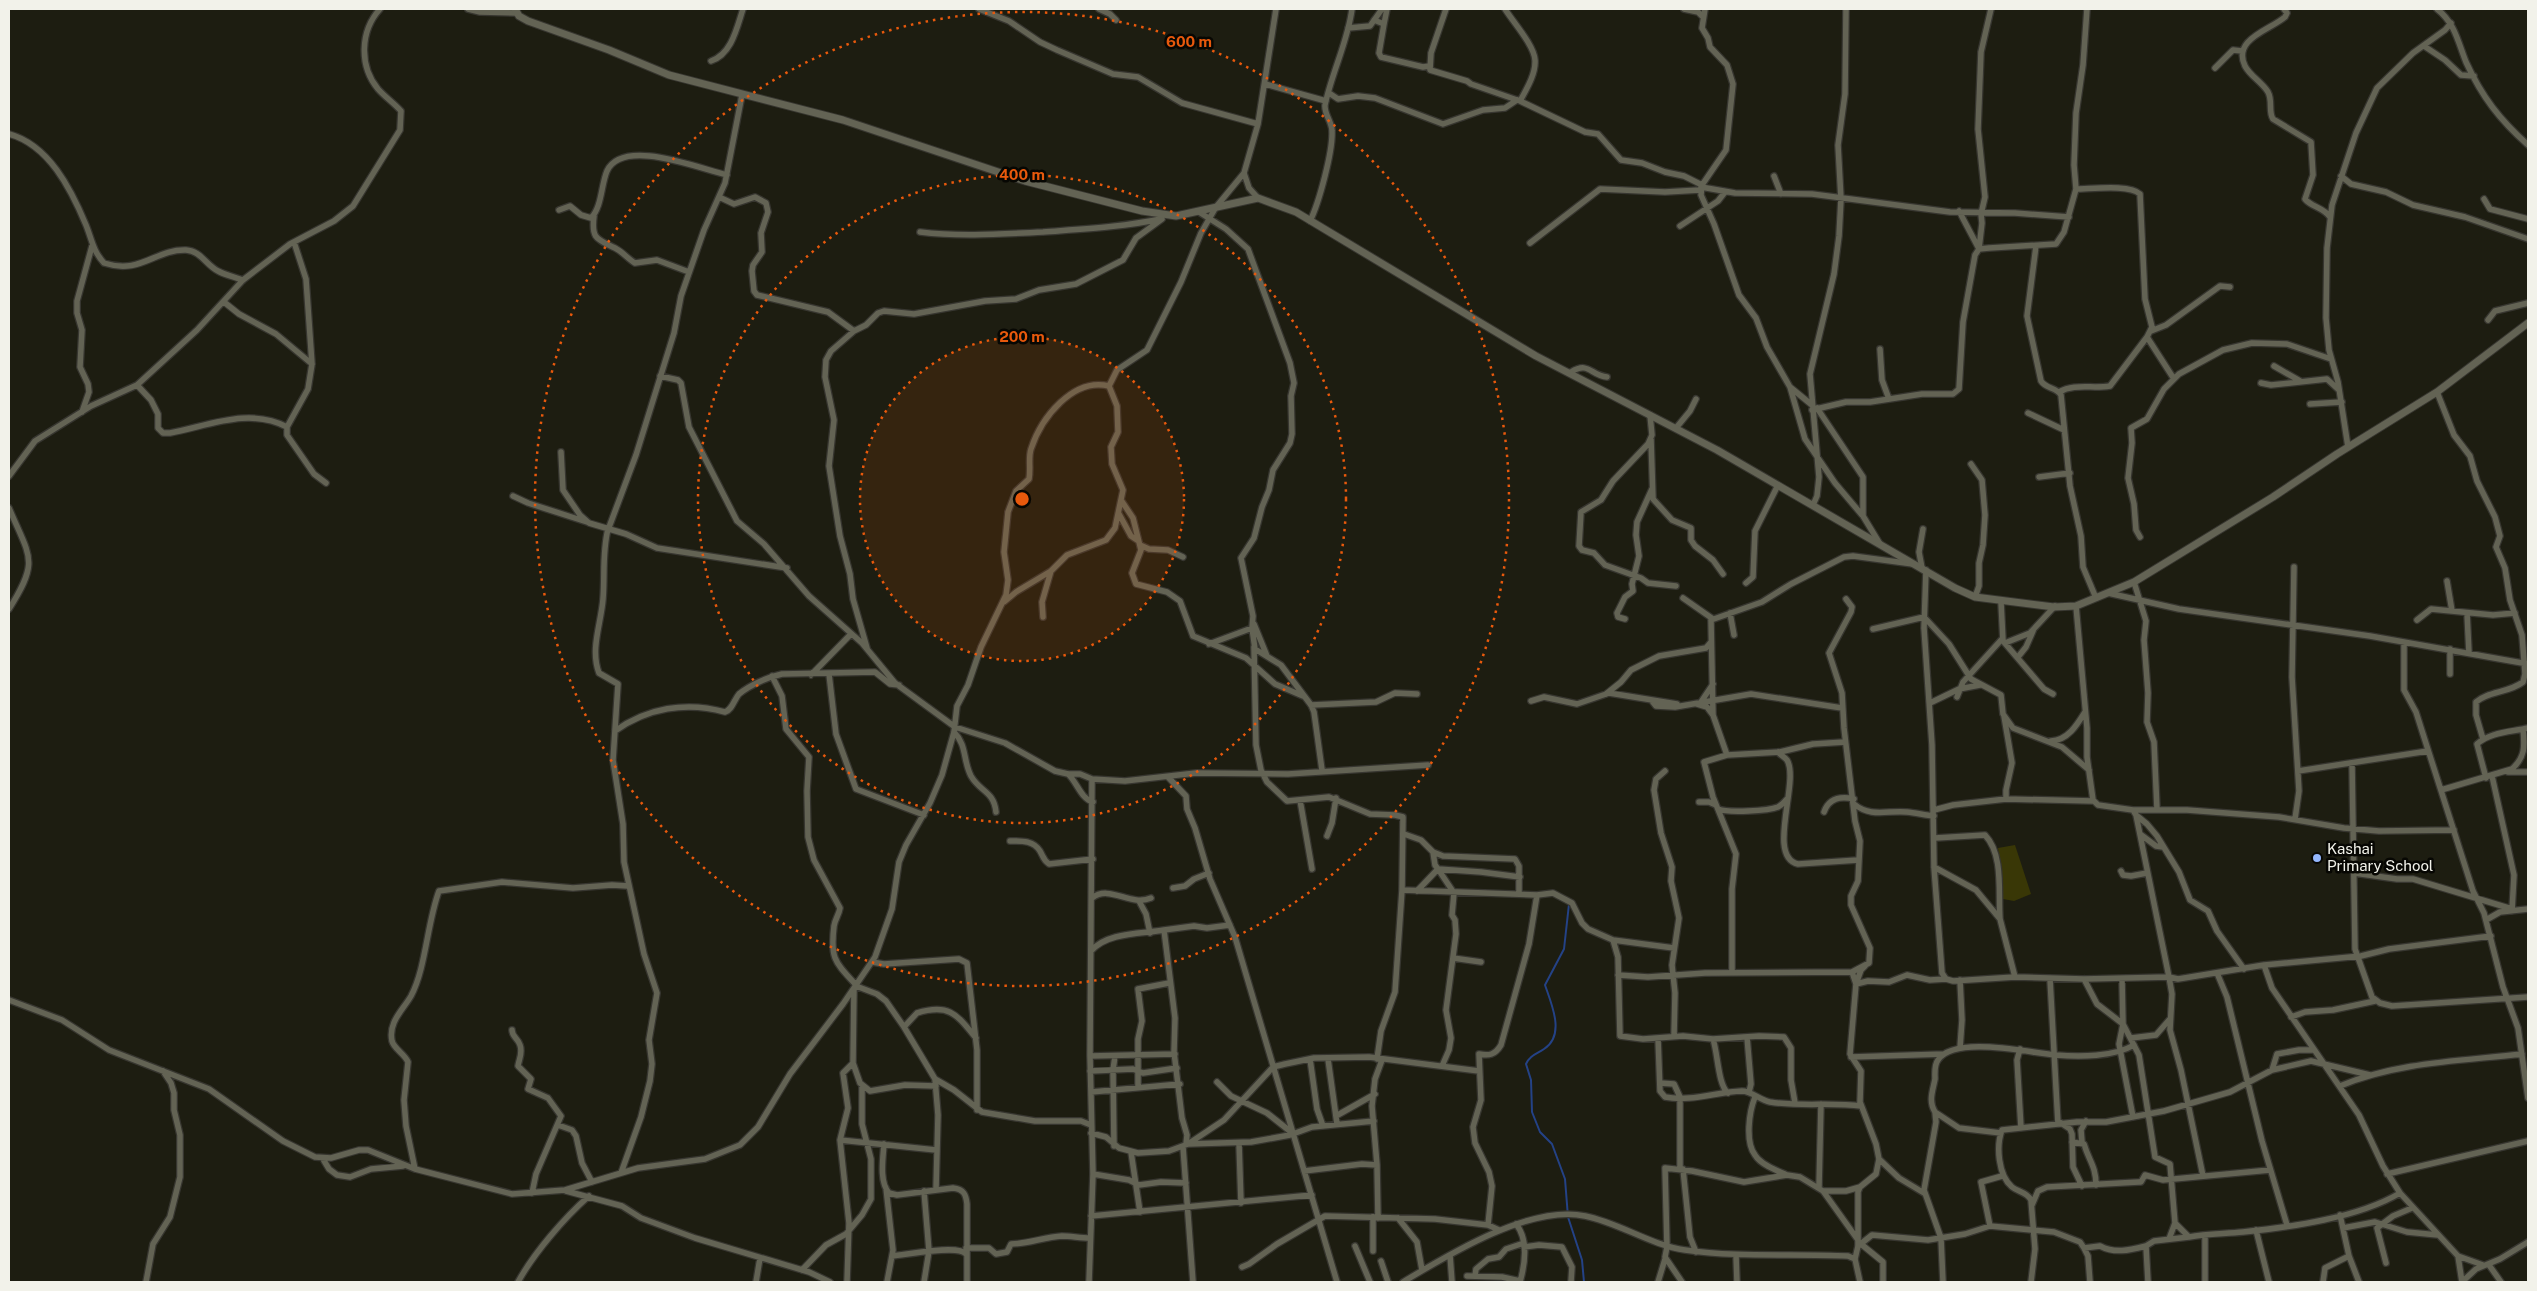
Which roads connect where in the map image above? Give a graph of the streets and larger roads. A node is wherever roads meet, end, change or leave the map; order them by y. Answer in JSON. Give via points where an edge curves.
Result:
{"nodes":[{"id":1,"x":380,"y":9,"type":"edge"},
{"id":2,"x":468,"y":9,"type":"edge"},
{"id":3,"x":743,"y":9,"type":"edge"},
{"id":4,"x":979,"y":9,"type":"edge"},
{"id":5,"x":1099,"y":9,"type":"edge"},
{"id":6,"x":1276,"y":9,"type":"edge"},
{"id":7,"x":1352,"y":9,"type":"edge"},
{"id":8,"x":1386,"y":9,"type":"edge"},
{"id":9,"x":1446,"y":9,"type":"edge"},
{"id":10,"x":1505,"y":9,"type":"edge"},
{"id":11,"x":1684,"y":9,"type":"edge"},
{"id":12,"x":1705,"y":9,"type":"edge"},
{"id":13,"x":1846,"y":9,"type":"edge"},
{"id":14,"x":1991,"y":9,"type":"edge"},
{"id":15,"x":2087,"y":9,"type":"edge"},
{"id":16,"x":2284,"y":9,"type":"edge"},
{"id":17,"x":2438,"y":9,"type":"edge"},
{"id":18,"x":516,"y":11,"type":"edge"},
{"id":19,"x":1702,"y":16,"type":"junction"},
{"id":20,"x":1116,"y":20,"type":"dead end"},
{"id":21,"x":1374,"y":20,"type":"junction"},
{"id":22,"x":2451,"y":23,"type":"junction"},
{"id":23,"x":1384,"y":24,"type":"junction"},
{"id":24,"x":1348,"y":28,"type":"junction"},
{"id":25,"x":2424,"y":46,"type":"junction"},
{"id":26,"x":2242,"y":52,"type":"junction"},
{"id":27,"x":711,"y":61,"type":"dead end"},
{"id":28,"x":1429,"y":66,"type":"junction"},
{"id":29,"x":2215,"y":68,"type":"dead end"},
{"id":30,"x":2474,"y":76,"type":"junction"},
{"id":31,"x":1265,"y":84,"type":"junction"},
{"id":32,"x":1329,"y":92,"type":"junction"},
{"id":33,"x":742,"y":95,"type":"junction"},
{"id":34,"x":1326,"y":101,"type":"junction"},
{"id":35,"x":1518,"y":101,"type":"junction"},
{"id":36,"x":1258,"y":124,"type":"junction"},
{"id":37,"x":9,"y":134,"type":"edge"},
{"id":38,"x":2528,"y":145,"type":"edge"},
{"id":39,"x":1244,"y":173,"type":"junction"},
{"id":40,"x":727,"y":175,"type":"junction"},
{"id":41,"x":1774,"y":176,"type":"dead end"},
{"id":42,"x":2341,"y":176,"type":"junction"},
{"id":43,"x":1701,"y":188,"type":"junction"},
{"id":44,"x":2076,"y":190,"type":"junction"},
{"id":45,"x":1725,"y":192,"type":"junction"},
{"id":46,"x":1781,"y":194,"type":"junction"},
{"id":47,"x":719,"y":197,"type":"junction"},
{"id":48,"x":1258,"y":198,"type":"junction"},
{"id":49,"x":1841,"y":199,"type":"junction"},
{"id":50,"x":2484,"y":199,"type":"dead end"},
{"id":51,"x":1216,"y":207,"type":"junction"},
{"id":52,"x":1707,"y":207,"type":"junction"},
{"id":53,"x":559,"y":210,"type":"dead end"},
{"id":54,"x":1959,"y":211,"type":"junction"},
{"id":55,"x":1199,"y":212,"type":"junction"},
{"id":56,"x":1981,"y":214,"type":"junction"},
{"id":57,"x":594,"y":216,"type":"junction"},
{"id":58,"x":1170,"y":216,"type":"junction"},
{"id":59,"x":2069,"y":217,"type":"junction"},
{"id":60,"x":2330,"y":217,"type":"junction"},
{"id":61,"x":1210,"y":218,"type":"junction"},
{"id":62,"x":1162,"y":219,"type":"junction"},
{"id":63,"x":2528,"y":219,"type":"edge"},
{"id":64,"x":1310,"y":221,"type":"junction"},
{"id":65,"x":1680,"y":226,"type":"dead end"},
{"id":66,"x":920,"y":232,"type":"dead end"},
{"id":67,"x":2528,"y":240,"type":"edge"},
{"id":68,"x":294,"y":242,"type":"junction"},
{"id":69,"x":1530,"y":243,"type":"dead end"},
{"id":70,"x":92,"y":246,"type":"junction"},
{"id":71,"x":2036,"y":246,"type":"junction"},
{"id":72,"x":1979,"y":249,"type":"junction"},
{"id":73,"x":689,"y":272,"type":"junction"},
{"id":74,"x":243,"y":280,"type":"junction"},
{"id":75,"x":2230,"y":287,"type":"dead end"},
{"id":76,"x":224,"y":302,"type":"junction"},
{"id":77,"x":2528,"y":302,"type":"edge"},
{"id":78,"x":2488,"y":320,"type":"dead end"},
{"id":79,"x":2528,"y":323,"type":"edge"},
{"id":80,"x":854,"y":331,"type":"junction"},
{"id":81,"x":2149,"y":334,"type":"junction"},
{"id":82,"x":1880,"y":349,"type":"dead end"},
{"id":83,"x":2331,"y":359,"type":"junction"},
{"id":84,"x":312,"y":364,"type":"junction"},
{"id":85,"x":2274,"y":366,"type":"dead end"},
{"id":86,"x":1571,"y":372,"type":"junction"},
{"id":87,"x":660,"y":376,"type":"junction"},
{"id":88,"x":1607,"y":377,"type":"dead end"},
{"id":89,"x":2174,"y":379,"type":"junction"},
{"id":90,"x":2300,"y":381,"type":"junction"},
{"id":91,"x":2261,"y":383,"type":"dead end"},
{"id":92,"x":137,"y":385,"type":"junction"},
{"id":93,"x":1108,"y":386,"type":"junction"},
{"id":94,"x":1790,"y":386,"type":"junction"},
{"id":95,"x":2340,"y":391,"type":"junction"},
{"id":96,"x":2059,"y":392,"type":"junction"},
{"id":97,"x":2437,"y":392,"type":"junction"},
{"id":98,"x":1696,"y":399,"type":"dead end"},
{"id":99,"x":1889,"y":399,"type":"junction"},
{"id":100,"x":2342,"y":402,"type":"junction"},
{"id":101,"x":2310,"y":404,"type":"dead end"},
{"id":102,"x":1814,"y":408,"type":"junction"},
{"id":103,"x":82,"y":412,"type":"junction"},
{"id":104,"x":2028,"y":413,"type":"dead end"},
{"id":105,"x":1650,"y":415,"type":"junction"},
{"id":106,"x":287,"y":427,"type":"junction"},
{"id":107,"x":1676,"y":428,"type":"junction"},
{"id":108,"x":2064,"y":430,"type":"junction"},
{"id":109,"x":1651,"y":439,"type":"junction"},
{"id":110,"x":2348,"y":447,"type":"junction"},
{"id":111,"x":561,"y":452,"type":"dead end"},
{"id":112,"x":1817,"y":455,"type":"junction"},
{"id":113,"x":1971,"y":464,"type":"dead end"},
{"id":114,"x":2070,"y":473,"type":"junction"},
{"id":115,"x":9,"y":476,"type":"edge"},
{"id":116,"x":2039,"y":477,"type":"dead end"},
{"id":117,"x":326,"y":483,"type":"dead end"},
{"id":118,"x":1778,"y":485,"type":"junction"},
{"id":119,"x":1652,"y":490,"type":"junction"},
{"id":120,"x":513,"y":496,"type":"dead end"},
{"id":121,"x":1121,"y":500,"type":"junction"},
{"id":122,"x":1813,"y":505,"type":"junction"},
{"id":123,"x":9,"y":508,"type":"edge"},
{"id":124,"x":1119,"y":514,"type":"junction"},
{"id":125,"x":1863,"y":516,"type":"junction"},
{"id":126,"x":589,"y":523,"type":"junction"},
{"id":127,"x":1923,"y":529,"type":"dead end"},
{"id":128,"x":608,"y":530,"type":"junction"},
{"id":129,"x":2140,"y":537,"type":"dead end"},
{"id":130,"x":1138,"y":543,"type":"junction"},
{"id":131,"x":1880,"y":544,"type":"junction"},
{"id":132,"x":1184,"y":557,"type":"dead end"},
{"id":133,"x":1915,"y":564,"type":"junction"},
{"id":134,"x":2294,"y":567,"type":"dead end"},
{"id":135,"x":787,"y":568,"type":"junction"},
{"id":136,"x":1924,"y":569,"type":"junction"},
{"id":137,"x":1051,"y":571,"type":"junction"},
{"id":138,"x":1723,"y":574,"type":"dead end"},
{"id":139,"x":1635,"y":576,"type":"junction"},
{"id":140,"x":2447,"y":581,"type":"dead end"},
{"id":141,"x":2134,"y":582,"type":"junction"},
{"id":142,"x":1746,"y":584,"type":"dead end"},
{"id":143,"x":1676,"y":586,"type":"dead end"},
{"id":144,"x":2108,"y":593,"type":"junction"},
{"id":145,"x":1974,"y":597,"type":"junction"},
{"id":146,"x":1683,"y":598,"type":"dead end"},
{"id":147,"x":2096,"y":598,"type":"junction"},
{"id":148,"x":1846,"y":599,"type":"dead end"},
{"id":149,"x":2140,"y":600,"type":"junction"},
{"id":150,"x":2001,"y":602,"type":"junction"},
{"id":151,"x":1003,"y":603,"type":"junction"},
{"id":152,"x":2056,"y":606,"type":"junction"},
{"id":153,"x":2076,"y":606,"type":"junction"},
{"id":154,"x":9,"y":610,"type":"edge"},
{"id":155,"x":2452,"y":611,"type":"junction"},
{"id":156,"x":1730,"y":613,"type":"junction"},
{"id":157,"x":2467,"y":613,"type":"junction"},
{"id":158,"x":2515,"y":613,"type":"junction"},
{"id":159,"x":1043,"y":617,"type":"dead end"},
{"id":160,"x":1924,"y":617,"type":"junction"},
{"id":161,"x":1624,"y":619,"type":"dead end"},
{"id":162,"x":1713,"y":619,"type":"junction"},
{"id":163,"x":2417,"y":620,"type":"dead end"},
{"id":164,"x":1253,"y":621,"type":"junction"},
{"id":165,"x":2293,"y":625,"type":"junction"},
{"id":166,"x":1252,"y":628,"type":"junction"},
{"id":167,"x":1873,"y":629,"type":"dead end"},
{"id":168,"x":2033,"y":630,"type":"junction"},
{"id":169,"x":851,"y":634,"type":"junction"},
{"id":170,"x":1734,"y":635,"type":"dead end"},
{"id":171,"x":2003,"y":641,"type":"junction"},
{"id":172,"x":1711,"y":642,"type":"junction"},
{"id":173,"x":2404,"y":642,"type":"junction"},
{"id":174,"x":1209,"y":644,"type":"junction"},
{"id":175,"x":1254,"y":646,"type":"junction"},
{"id":176,"x":866,"y":648,"type":"junction"},
{"id":177,"x":2450,"y":649,"type":"junction"},
{"id":178,"x":2468,"y":653,"type":"junction"},
{"id":179,"x":1267,"y":656,"type":"junction"},
{"id":180,"x":2018,"y":658,"type":"junction"},
{"id":181,"x":2526,"y":664,"type":"edge"},
{"id":182,"x":1253,"y":665,"type":"junction"},
{"id":183,"x":829,"y":674,"type":"junction"},
{"id":184,"x":2450,"y":674,"type":"dead end"},
{"id":185,"x":811,"y":675,"type":"junction"},
{"id":186,"x":1968,"y":675,"type":"junction"},
{"id":187,"x":772,"y":676,"type":"junction"},
{"id":188,"x":1713,"y":684,"type":"junction"},
{"id":189,"x":899,"y":685,"type":"junction"},
{"id":190,"x":1980,"y":685,"type":"junction"},
{"id":191,"x":1958,"y":689,"type":"junction"},
{"id":192,"x":1417,"y":694,"type":"dead end"},
{"id":193,"x":1606,"y":694,"type":"junction"},
{"id":194,"x":2053,"y":694,"type":"dead end"},
{"id":195,"x":1303,"y":696,"type":"junction"},
{"id":196,"x":1957,"y":697,"type":"dead end"},
{"id":197,"x":1531,"y":701,"type":"dead end"},
{"id":198,"x":1713,"y":701,"type":"junction"},
{"id":199,"x":1701,"y":702,"type":"junction"},
{"id":200,"x":1930,"y":702,"type":"junction"},
{"id":201,"x":1693,"y":703,"type":"junction"},
{"id":202,"x":1311,"y":705,"type":"junction"},
{"id":203,"x":1842,"y":708,"type":"junction"},
{"id":204,"x":2085,"y":712,"type":"junction"},
{"id":205,"x":2003,"y":714,"type":"junction"},
{"id":206,"x":1713,"y":715,"type":"junction"},
{"id":207,"x":2004,"y":722,"type":"junction"},
{"id":208,"x":2013,"y":728,"type":"junction"},
{"id":209,"x":2526,"y":729,"type":"edge"},
{"id":210,"x":954,"y":730,"type":"junction"},
{"id":211,"x":615,"y":731,"type":"junction"},
{"id":212,"x":2483,"y":738,"type":"junction"},
{"id":213,"x":2049,"y":741,"type":"junction"},
{"id":214,"x":1845,"y":742,"type":"junction"},
{"id":215,"x":1786,"y":749,"type":"junction"},
{"id":216,"x":2428,"y":751,"type":"junction"},
{"id":217,"x":1778,"y":752,"type":"junction"},
{"id":218,"x":1727,"y":755,"type":"junction"},
{"id":219,"x":1787,"y":760,"type":"junction"},
{"id":220,"x":2352,"y":764,"type":"junction"},
{"id":221,"x":1428,"y":765,"type":"dead end"},
{"id":222,"x":1322,"y":770,"type":"junction"},
{"id":223,"x":1665,"y":770,"type":"dead end"},
{"id":224,"x":2089,"y":770,"type":"junction"},
{"id":225,"x":2298,"y":771,"type":"junction"},
{"id":226,"x":2508,"y":772,"type":"junction"},
{"id":227,"x":2528,"y":772,"type":"edge"},
{"id":228,"x":1068,"y":774,"type":"junction"},
{"id":229,"x":1262,"y":775,"type":"junction"},
{"id":230,"x":2492,"y":776,"type":"junction"},
{"id":231,"x":1168,"y":777,"type":"junction"},
{"id":232,"x":2486,"y":778,"type":"junction"},
{"id":233,"x":1092,"y":779,"type":"junction"},
{"id":234,"x":2441,"y":790,"type":"junction"},
{"id":235,"x":1336,"y":798,"type":"junction"},
{"id":236,"x":1788,"y":799,"type":"junction"},
{"id":237,"x":2006,"y":799,"type":"junction"},
{"id":238,"x":1300,"y":800,"type":"junction"},
{"id":239,"x":1093,"y":802,"type":"junction"},
{"id":240,"x":1698,"y":802,"type":"dead end"},
{"id":241,"x":1854,"y":802,"type":"junction"},
{"id":242,"x":2094,"y":802,"type":"junction"},
{"id":243,"x":1717,"y":807,"type":"junction"},
{"id":244,"x":2157,"y":809,"type":"junction"},
{"id":245,"x":1868,"y":811,"type":"junction"},
{"id":246,"x":996,"y":812,"type":"dead end"},
{"id":247,"x":1824,"y":812,"type":"dead end"},
{"id":248,"x":1934,"y":813,"type":"junction"},
{"id":249,"x":2135,"y":813,"type":"junction"},
{"id":250,"x":924,"y":815,"type":"junction"},
{"id":251,"x":2295,"y":819,"type":"junction"},
{"id":252,"x":1855,"y":821,"type":"junction"},
{"id":253,"x":2354,"y":829,"type":"junction"},
{"id":254,"x":2454,"y":830,"type":"junction"},
{"id":255,"x":1404,"y":834,"type":"junction"},
{"id":256,"x":2139,"y":834,"type":"junction"},
{"id":257,"x":1327,"y":836,"type":"dead end"},
{"id":258,"x":1935,"y":838,"type":"junction"},
{"id":259,"x":1010,"y":841,"type":"dead end"},
{"id":260,"x":2156,"y":846,"type":"junction"},
{"id":261,"x":2163,"y":847,"type":"junction"},
{"id":262,"x":2142,"y":849,"type":"junction"},
{"id":263,"x":1434,"y":852,"type":"junction"},
{"id":264,"x":1093,"y":859,"type":"junction"},
{"id":265,"x":1858,"y":860,"type":"junction"},
{"id":266,"x":1934,"y":867,"type":"junction"},
{"id":267,"x":1312,"y":869,"type":"dead end"},
{"id":268,"x":1438,"y":869,"type":"junction"},
{"id":269,"x":2121,"y":871,"type":"dead end"},
{"id":270,"x":2147,"y":873,"type":"junction"},
{"id":271,"x":2354,"y":873,"type":"junction"},
{"id":272,"x":1208,"y":874,"type":"junction"},
{"id":273,"x":1520,"y":878,"type":"junction"},
{"id":274,"x":628,"y":886,"type":"junction"},
{"id":275,"x":1173,"y":888,"type":"dead end"},
{"id":276,"x":1402,"y":890,"type":"junction"},
{"id":277,"x":1417,"y":891,"type":"junction"},
{"id":278,"x":1454,"y":893,"type":"junction"},
{"id":279,"x":1520,"y":894,"type":"junction"},
{"id":280,"x":1537,"y":895,"type":"junction"},
{"id":281,"x":1092,"y":898,"type":"junction"},
{"id":282,"x":1151,"y":898,"type":"dead end"},
{"id":283,"x":2477,"y":898,"type":"junction"},
{"id":284,"x":1139,"y":901,"type":"junction"},
{"id":285,"x":2528,"y":909,"type":"edge"},
{"id":286,"x":2512,"y":910,"type":"junction"},
{"id":287,"x":2000,"y":919,"type":"junction"},
{"id":288,"x":2486,"y":920,"type":"junction"},
{"id":289,"x":1230,"y":925,"type":"junction"},
{"id":290,"x":1164,"y":930,"type":"junction"},
{"id":291,"x":1150,"y":933,"type":"junction"},
{"id":292,"x":2491,"y":936,"type":"junction"},
{"id":293,"x":1613,"y":940,"type":"junction"},
{"id":294,"x":1674,"y":948,"type":"junction"},
{"id":295,"x":1092,"y":951,"type":"junction"},
{"id":296,"x":2356,"y":956,"type":"junction"},
{"id":297,"x":1453,"y":958,"type":"junction"},
{"id":298,"x":872,"y":962,"type":"junction"},
{"id":299,"x":1481,"y":962,"type":"dead end"},
{"id":300,"x":2011,"y":962,"type":"junction"},
{"id":301,"x":2264,"y":965,"type":"junction"},
{"id":302,"x":1866,"y":966,"type":"junction"},
{"id":303,"x":2244,"y":969,"type":"junction"},
{"id":304,"x":1852,"y":972,"type":"junction"},
{"id":305,"x":1732,"y":973,"type":"junction"},
{"id":306,"x":2217,"y":973,"type":"junction"},
{"id":307,"x":1618,"y":975,"type":"junction"},
{"id":308,"x":1674,"y":976,"type":"junction"},
{"id":309,"x":2015,"y":977,"type":"junction"},
{"id":310,"x":2169,"y":977,"type":"junction"},
{"id":311,"x":2050,"y":978,"type":"junction"},
{"id":312,"x":1946,"y":979,"type":"junction"},
{"id":313,"x":2004,"y":979,"type":"junction"},
{"id":314,"x":2122,"y":979,"type":"junction"},
{"id":315,"x":1960,"y":980,"type":"junction"},
{"id":316,"x":2084,"y":980,"type":"junction"},
{"id":317,"x":1169,"y":983,"type":"junction"},
{"id":318,"x":1856,"y":984,"type":"junction"},
{"id":319,"x":855,"y":986,"type":"junction"},
{"id":320,"x":2528,"y":997,"type":"edge"},
{"id":321,"x":2508,"y":998,"type":"junction"},
{"id":322,"x":9,"y":1000,"type":"edge"},
{"id":323,"x":2375,"y":1001,"type":"junction"},
{"id":324,"x":2291,"y":1017,"type":"junction"},
{"id":325,"x":2170,"y":1018,"type":"junction"},
{"id":326,"x":2123,"y":1024,"type":"junction"},
{"id":327,"x":904,"y":1027,"type":"junction"},
{"id":328,"x":512,"y":1030,"type":"dead end"},
{"id":329,"x":1674,"y":1036,"type":"junction"},
{"id":330,"x":1747,"y":1037,"type":"junction"},
{"id":331,"x":976,"y":1038,"type":"junction"},
{"id":332,"x":1658,"y":1038,"type":"junction"},
{"id":333,"x":2131,"y":1038,"type":"junction"},
{"id":334,"x":1713,"y":1039,"type":"junction"},
{"id":335,"x":2134,"y":1045,"type":"junction"},
{"id":336,"x":1960,"y":1048,"type":"junction"},
{"id":337,"x":2020,"y":1049,"type":"junction"},
{"id":338,"x":2120,"y":1050,"type":"junction"},
{"id":339,"x":2313,"y":1050,"type":"junction"},
{"id":340,"x":1175,"y":1054,"type":"junction"},
{"id":341,"x":1944,"y":1054,"type":"junction"},
{"id":342,"x":2522,"y":1054,"type":"junction"},
{"id":343,"x":2054,"y":1055,"type":"junction"},
{"id":344,"x":1090,"y":1056,"type":"junction"},
{"id":345,"x":1115,"y":1056,"type":"junction"},
{"id":346,"x":1139,"y":1056,"type":"junction"},
{"id":347,"x":1851,"y":1056,"type":"junction"},
{"id":348,"x":1328,"y":1058,"type":"junction"},
{"id":349,"x":1310,"y":1059,"type":"junction"},
{"id":350,"x":1380,"y":1059,"type":"junction"},
{"id":351,"x":2322,"y":1063,"type":"junction"},
{"id":352,"x":853,"y":1064,"type":"junction"},
{"id":353,"x":2526,"y":1064,"type":"edge"},
{"id":354,"x":1442,"y":1066,"type":"junction"},
{"id":355,"x":1273,"y":1067,"type":"junction"},
{"id":356,"x":1177,"y":1068,"type":"junction"},
{"id":357,"x":1113,"y":1070,"type":"junction"},
{"id":358,"x":2272,"y":1070,"type":"junction"},
{"id":359,"x":162,"y":1071,"type":"junction"},
{"id":360,"x":1090,"y":1071,"type":"junction"},
{"id":361,"x":1479,"y":1071,"type":"junction"},
{"id":362,"x":1137,"y":1072,"type":"junction"},
{"id":363,"x":2372,"y":1076,"type":"junction"},
{"id":364,"x":935,"y":1079,"type":"junction"},
{"id":365,"x":1217,"y":1082,"type":"dead end"},
{"id":366,"x":1660,"y":1083,"type":"junction"},
{"id":367,"x":2249,"y":1083,"type":"junction"},
{"id":368,"x":1180,"y":1084,"type":"junction"},
{"id":369,"x":936,"y":1086,"type":"junction"},
{"id":370,"x":2340,"y":1086,"type":"junction"},
{"id":371,"x":862,"y":1087,"type":"junction"},
{"id":372,"x":1138,"y":1087,"type":"junction"},
{"id":373,"x":1113,"y":1090,"type":"junction"},
{"id":374,"x":1091,"y":1092,"type":"junction"},
{"id":375,"x":1749,"y":1092,"type":"junction"},
{"id":376,"x":1728,"y":1093,"type":"junction"},
{"id":377,"x":1375,"y":1094,"type":"junction"},
{"id":378,"x":1680,"y":1097,"type":"junction"},
{"id":379,"x":1755,"y":1097,"type":"junction"},
{"id":380,"x":2528,"y":1098,"type":"edge"},
{"id":381,"x":1241,"y":1100,"type":"junction"},
{"id":382,"x":1795,"y":1103,"type":"junction"},
{"id":383,"x":1821,"y":1104,"type":"junction"},
{"id":384,"x":2188,"y":1105,"type":"junction"},
{"id":385,"x":1861,"y":1106,"type":"junction"},
{"id":386,"x":978,"y":1110,"type":"junction"},
{"id":387,"x":1935,"y":1112,"type":"junction"},
{"id":388,"x":2147,"y":1114,"type":"junction"},
{"id":389,"x":1336,"y":1116,"type":"junction"},
{"id":390,"x":2133,"y":1117,"type":"junction"},
{"id":391,"x":1374,"y":1121,"type":"junction"},
{"id":392,"x":2086,"y":1122,"type":"junction"},
{"id":393,"x":1337,"y":1124,"type":"junction"},
{"id":394,"x":2059,"y":1124,"type":"junction"},
{"id":395,"x":558,"y":1125,"type":"junction"},
{"id":396,"x":1091,"y":1125,"type":"junction"},
{"id":397,"x":1323,"y":1126,"type":"junction"},
{"id":398,"x":2022,"y":1128,"type":"junction"},
{"id":399,"x":2070,"y":1129,"type":"junction"},
{"id":400,"x":1091,"y":1133,"type":"junction"},
{"id":401,"x":2001,"y":1133,"type":"junction"},
{"id":402,"x":1292,"y":1134,"type":"junction"},
{"id":403,"x":840,"y":1140,"type":"junction"},
{"id":404,"x":2528,"y":1141,"type":"edge"},
{"id":405,"x":867,"y":1142,"type":"junction"},
{"id":406,"x":2072,"y":1142,"type":"junction"},
{"id":407,"x":2082,"y":1142,"type":"junction"},
{"id":408,"x":1239,"y":1143,"type":"junction"},
{"id":409,"x":884,"y":1144,"type":"junction"},
{"id":410,"x":1186,"y":1145,"type":"junction"},
{"id":411,"x":1114,"y":1146,"type":"junction"},
{"id":412,"x":936,"y":1150,"type":"junction"},
{"id":413,"x":1131,"y":1152,"type":"junction"},
{"id":414,"x":323,"y":1159,"type":"junction"},
{"id":415,"x":1879,"y":1159,"type":"junction"},
{"id":416,"x":2268,"y":1161,"type":"junction"},
{"id":417,"x":1378,"y":1165,"type":"junction"},
{"id":418,"x":405,"y":1166,"type":"junction"},
{"id":419,"x":415,"y":1169,"type":"junction"},
{"id":420,"x":1682,"y":1169,"type":"junction"},
{"id":421,"x":2270,"y":1170,"type":"junction"},
{"id":422,"x":1304,"y":1171,"type":"junction"},
{"id":423,"x":2254,"y":1172,"type":"junction"},
{"id":424,"x":621,"y":1173,"type":"junction"},
{"id":425,"x":1093,"y":1174,"type":"junction"},
{"id":426,"x":2387,"y":1174,"type":"junction"},
{"id":427,"x":1786,"y":1175,"type":"junction"},
{"id":428,"x":2002,"y":1176,"type":"junction"},
{"id":429,"x":2203,"y":1176,"type":"junction"},
{"id":430,"x":2173,"y":1178,"type":"junction"},
{"id":431,"x":2182,"y":1179,"type":"junction"},
{"id":432,"x":592,"y":1182,"type":"junction"},
{"id":433,"x":1186,"y":1184,"type":"junction"},
{"id":434,"x":582,"y":1185,"type":"junction"},
{"id":435,"x":1138,"y":1185,"type":"junction"},
{"id":436,"x":2096,"y":1185,"type":"junction"},
{"id":437,"x":2082,"y":1186,"type":"junction"},
{"id":438,"x":1860,"y":1187,"type":"junction"},
{"id":439,"x":886,"y":1188,"type":"junction"},
{"id":440,"x":936,"y":1189,"type":"junction"},
{"id":441,"x":1821,"y":1189,"type":"junction"},
{"id":442,"x":566,"y":1190,"type":"junction"},
{"id":443,"x":924,"y":1191,"type":"junction"},
{"id":444,"x":2173,"y":1191,"type":"junction"},
{"id":445,"x":532,"y":1193,"type":"junction"},
{"id":446,"x":1924,"y":1193,"type":"junction"},
{"id":447,"x":2400,"y":1193,"type":"junction"},
{"id":448,"x":1312,"y":1195,"type":"junction"},
{"id":449,"x":586,"y":1196,"type":"junction"},
{"id":450,"x":1241,"y":1203,"type":"junction"},
{"id":451,"x":1188,"y":1206,"type":"junction"},
{"id":452,"x":2412,"y":1208,"type":"junction"},
{"id":453,"x":2031,"y":1209,"type":"junction"},
{"id":454,"x":1140,"y":1212,"type":"junction"},
{"id":455,"x":2340,"y":1215,"type":"junction"},
{"id":456,"x":1091,"y":1216,"type":"junction"},
{"id":457,"x":1318,"y":1218,"type":"junction"},
{"id":458,"x":1376,"y":1218,"type":"junction"},
{"id":459,"x":1398,"y":1218,"type":"junction"},
{"id":460,"x":2175,"y":1223,"type":"junction"},
{"id":461,"x":2382,"y":1223,"type":"junction"},
{"id":462,"x":1516,"y":1224,"type":"junction"},
{"id":463,"x":1488,"y":1225,"type":"junction"},
{"id":464,"x":2287,"y":1225,"type":"junction"},
{"id":465,"x":1990,"y":1226,"type":"junction"},
{"id":466,"x":2343,"y":1228,"type":"junction"},
{"id":467,"x":1498,"y":1230,"type":"junction"},
{"id":468,"x":2033,"y":1230,"type":"junction"},
{"id":469,"x":2256,"y":1230,"type":"junction"},
{"id":470,"x":848,"y":1232,"type":"junction"},
{"id":471,"x":2205,"y":1235,"type":"junction"},
{"id":472,"x":2189,"y":1236,"type":"junction"},
{"id":473,"x":2440,"y":1236,"type":"junction"},
{"id":474,"x":1090,"y":1238,"type":"junction"},
{"id":475,"x":1941,"y":1238,"type":"junction"},
{"id":476,"x":2169,"y":1239,"type":"junction"},
{"id":477,"x":2528,"y":1242,"type":"edge"},
{"id":478,"x":1859,"y":1244,"type":"junction"},
{"id":479,"x":1524,"y":1245,"type":"junction"},
{"id":480,"x":1356,"y":1246,"type":"dead end"},
{"id":481,"x":2146,"y":1246,"type":"junction"},
{"id":482,"x":1667,"y":1247,"type":"junction"},
{"id":483,"x":2084,"y":1248,"type":"junction"},
{"id":484,"x":929,"y":1251,"type":"junction"},
{"id":485,"x":966,"y":1251,"type":"junction"},
{"id":486,"x":1374,"y":1251,"type":"dead end"},
{"id":487,"x":1696,"y":1252,"type":"junction"},
{"id":488,"x":1450,"y":1255,"type":"junction"},
{"id":489,"x":1736,"y":1255,"type":"junction"},
{"id":490,"x":892,"y":1256,"type":"junction"},
{"id":491,"x":2349,"y":1256,"type":"junction"},
{"id":492,"x":2458,"y":1256,"type":"junction"},
{"id":493,"x":760,"y":1258,"type":"junction"},
{"id":494,"x":1665,"y":1259,"type":"junction"},
{"id":495,"x":1855,"y":1260,"type":"junction"},
{"id":496,"x":1381,"y":1261,"type":"dead end"},
{"id":497,"x":2386,"y":1263,"type":"dead end"},
{"id":498,"x":2486,"y":1265,"type":"junction"},
{"id":499,"x":1242,"y":1266,"type":"dead end"},
{"id":500,"x":802,"y":1270,"type":"junction"},
{"id":501,"x":1422,"y":1270,"type":"junction"},
{"id":502,"x":1467,"y":1276,"type":"dead end"},
{"id":503,"x":1475,"y":1276,"type":"junction"},
{"id":504,"x":1089,"y":1279,"type":"edge"},
{"id":505,"x":1858,"y":1280,"type":"edge"},
{"id":506,"x":146,"y":1282,"type":"edge"},
{"id":507,"x":518,"y":1282,"type":"edge"},
{"id":508,"x":756,"y":1282,"type":"edge"},
{"id":509,"x":830,"y":1282,"type":"edge"},
{"id":510,"x":847,"y":1282,"type":"edge"},
{"id":511,"x":887,"y":1282,"type":"edge"},
{"id":512,"x":924,"y":1282,"type":"edge"},
{"id":513,"x":967,"y":1282,"type":"edge"},
{"id":514,"x":1094,"y":1282,"type":"edge"},
{"id":515,"x":1193,"y":1282,"type":"edge"},
{"id":516,"x":1337,"y":1282,"type":"edge"},
{"id":517,"x":1370,"y":1282,"type":"edge"},
{"id":518,"x":1388,"y":1282,"type":"edge"},
{"id":519,"x":1403,"y":1282,"type":"edge"},
{"id":520,"x":1452,"y":1282,"type":"edge"},
{"id":521,"x":1520,"y":1282,"type":"edge"},
{"id":522,"x":1571,"y":1282,"type":"edge"},
{"id":523,"x":1658,"y":1282,"type":"edge"},
{"id":524,"x":1682,"y":1282,"type":"edge"},
{"id":525,"x":1737,"y":1282,"type":"edge"},
{"id":526,"x":1883,"y":1282,"type":"edge"},
{"id":527,"x":1943,"y":1282,"type":"edge"},
{"id":528,"x":2031,"y":1282,"type":"edge"},
{"id":529,"x":2090,"y":1282,"type":"edge"},
{"id":530,"x":2148,"y":1282,"type":"edge"},
{"id":531,"x":2204,"y":1282,"type":"edge"},
{"id":532,"x":2269,"y":1282,"type":"edge"},
{"id":533,"x":2323,"y":1282,"type":"edge"},
{"id":534,"x":2359,"y":1282,"type":"edge"},
{"id":535,"x":2462,"y":1282,"type":"edge"},
{"id":536,"x":2501,"y":1282,"type":"edge"}],
"edges":[{"from":1,"to":68,"type":"street","via":[[368,30],[364,56],[373,81],[401,111],[400,130],[353,206],[334,221]]},
{"from":2,"to":18,"type":"street"},
{"from":3,"to":27,"type":"street","via":[[731,41],[722,55]]},
{"from":4,"to":36,"type":"street","via":[[1009,21],[1056,50],[1113,74],[1138,77],[1182,103]]},
{"from":5,"to":20,"type":"street"},
{"from":6,"to":31,"type":"street"},
{"from":7,"to":24,"type":"street"},
{"from":8,"to":21,"type":"street","via":[[1382,9]]},
{"from":8,"to":23,"type":"street"},
{"from":9,"to":28,"type":"street"},
{"from":10,"to":35,"type":"street","via":[[1535,60],[1531,77]]},
{"from":11,"to":19,"type":"street"},
{"from":12,"to":19,"type":"street"},
{"from":13,"to":49,"type":"street","via":[[1845,94],[1838,164]]},
{"from":14,"to":56,"type":"street","via":[[1981,52],[1978,129],[1985,197]]},
{"from":15,"to":44,"type":"street","via":[[2076,113]]},
{"from":16,"to":26,"type":"street","via":[[2285,17],[2248,41]]},
{"from":17,"to":22,"type":"street"},
{"from":18,"to":33,"type":"street","via":[[528,21],[645,66]]},
{"from":19,"to":43,"type":"street","via":[[1702,28],[1710,46],[1727,65],[1733,84],[1726,150]]},
{"from":21,"to":23,"type":"street"},
{"from":21,"to":24,"type":"street","via":[[1370,26]]},
{"from":22,"to":25,"type":"street"},
{"from":22,"to":30,"type":"street"},
{"from":23,"to":28,"type":"street","via":[[1381,57]]},
{"from":24,"to":32,"type":"street"},
{"from":25,"to":30,"type":"street","via":[[2461,75]]},
{"from":25,"to":42,"type":"street","via":[[2377,88],[2356,132]]},
{"from":26,"to":29,"type":"street","via":[[2234,50]]},
{"from":26,"to":60,"type":"street","via":[[2244,66],[2269,94],[2272,119],[2311,142],[2314,175],[2305,199],[2322,208]]},
{"from":28,"to":35,"type":"street","via":[[1433,72],[1458,77]]},
{"from":30,"to":38,"type":"street","via":[[2496,114]]},
{"from":31,"to":34,"type":"street"},
{"from":31,"to":36,"type":"street"},
{"from":32,"to":34,"type":"street"},
{"from":32,"to":35,"type":"street","via":[[1338,99],[1375,98],[1444,124],[1483,110],[1505,108]]},
{"from":33,"to":40,"type":"street"},
{"from":33,"to":58,"type":"street","via":[[843,120],[1025,181]]},
{"from":34,"to":64,"type":"street","via":[[1325,109],[1332,130],[1331,147]]},
{"from":35,"to":43,"type":"street","via":[[1585,132],[1598,134],[1621,160],[1684,176]]},
{"from":36,"to":39,"type":"street"},
{"from":37,"to":70,"type":"street","via":[[29,141],[43,152],[81,214]]},
{"from":39,"to":48,"type":"street"},
{"from":39,"to":51,"type":"street"},
{"from":40,"to":47,"type":"street"},
{"from":40,"to":57,"type":"street","via":[[661,158],[624,156],[615,160],[608,170]]},
{"from":41,"to":46,"type":"street"},
{"from":42,"to":60,"type":"street"},
{"from":42,"to":67,"type":"street","via":[[2351,184],[2386,192],[2413,205],[2465,217]]},
{"from":43,"to":45,"type":"street"},
{"from":43,"to":52,"type":"street"},
{"from":43,"to":69,"type":"street","via":[[1665,192],[1600,189]]},
{"from":44,"to":59,"type":"street"},
{"from":44,"to":81,"type":"street","via":[[2116,188],[2140,194],[2145,299],[2151,322]]},
{"from":45,"to":46,"type":"street"},
{"from":45,"to":52,"type":"street"},
{"from":46,"to":49,"type":"street","via":[[1812,194]]},
{"from":47,"to":73,"type":"street"},
{"from":47,"to":80,"type":"street","via":[[734,204],[755,197],[766,204],[768,212],[761,233],[762,252],[752,272],[757,295],[828,312]]},
{"from":48,"to":51,"type":"street"},
{"from":48,"to":64,"type":"street","via":[[1285,207]]},
{"from":49,"to":54,"type":"street"},
{"from":49,"to":102,"type":"street","via":[[1834,274],[1810,374]]},
{"from":50,"to":63,"type":"street","via":[[2490,209]]},
{"from":51,"to":55,"type":"street"},
{"from":51,"to":61,"type":"street"},
{"from":52,"to":65,"type":"street"},
{"from":52,"to":94,"type":"street","via":[[1739,295],[1756,318],[1767,347]]},
{"from":53,"to":57,"type":"street","via":[[570,206],[585,217]]},
{"from":54,"to":56,"type":"street"},
{"from":54,"to":72,"type":"street"},
{"from":55,"to":58,"type":"street"},
{"from":55,"to":61,"type":"street"},
{"from":56,"to":59,"type":"street","via":[[2015,212]]},
{"from":56,"to":72,"type":"street"},
{"from":57,"to":73,"type":"street","via":[[594,233],[602,243],[616,248],[635,263],[657,260]]},
{"from":58,"to":62,"type":"street"},
{"from":59,"to":71,"type":"street","via":[[2059,243]]},
{"from":60,"to":83,"type":"street","via":[[2325,284]]},
{"from":61,"to":93,"type":"street","via":[[1147,350],[1117,370]]},
{"from":61,"to":164,"type":"street","via":[[1248,249],[1290,363],[1294,383],[1290,443],[1273,470],[1254,538],[1242,558]]},
{"from":62,"to":66,"type":"street","via":[[1096,228],[1008,234]]},
{"from":62,"to":80,"type":"street","via":[[1136,238],[1123,260],[1076,284],[1039,290],[1016,299],[985,300],[914,314],[884,311]]},
{"from":64,"to":86,"type":"street","via":[[1508,339]]},
{"from":68,"to":74,"type":"street"},
{"from":68,"to":84,"type":"street","via":[[306,279]]},
{"from":70,"to":74,"type":"street","via":[[104,263],[125,267],[181,250],[193,251],[218,271]]},
{"from":70,"to":103,"type":"street","via":[[77,301],[82,330],[80,367],[89,392]]},
{"from":71,"to":72,"type":"street"},
{"from":71,"to":96,"type":"street","via":[[2028,321],[2041,381]]},
{"from":72,"to":99,"type":"street","via":[[1973,261],[1964,316],[1959,389],[1952,394]]},
{"from":73,"to":87,"type":"street"},
{"from":74,"to":76,"type":"street"},
{"from":75,"to":81,"type":"street","via":[[2220,286]]},
{"from":76,"to":84,"type":"street","via":[[276,334]]},
{"from":76,"to":92,"type":"street"},
{"from":77,"to":78,"type":"street","via":[[2495,310]]},
{"from":79,"to":97,"type":"street"},
{"from":80,"to":176,"type":"street","via":[[831,351],[826,360],[825,377],[834,420],[828,466],[853,600]]},
{"from":81,"to":89,"type":"street"},
{"from":81,"to":96,"type":"street","via":[[2110,386],[2077,386]]},
{"from":82,"to":99,"type":"street","via":[[1883,382]]},
{"from":83,"to":89,"type":"street","via":[[2287,344],[2252,343],[2215,353]]},
{"from":83,"to":95,"type":"street"},
{"from":84,"to":106,"type":"street","via":[[308,389]]},
{"from":85,"to":90,"type":"street"},
{"from":86,"to":88,"type":"street","via":[[1587,368],[1598,376]]},
{"from":86,"to":105,"type":"street"},
{"from":87,"to":128,"type":"street","via":[[636,455]]},
{"from":87,"to":135,"type":"street","via":[[681,383],[688,427],[737,522]]},
{"from":89,"to":129,"type":"street","via":[[2164,389],[2147,419],[2131,428],[2128,478],[2136,530]]},
{"from":90,"to":91,"type":"street"},
{"from":90,"to":95,"type":"street","via":[[2327,379]]},
{"from":92,"to":103,"type":"street"},
{"from":92,"to":106,"type":"street","via":[[151,400],[162,433],[251,417],[269,419]]},
{"from":93,"to":121,"type":"street","via":[[1117,406],[1118,435],[1112,442],[1111,454],[1121,482]]},
{"from":93,"to":151,"type":"street","via":[[1090,385],[1071,394],[1051,414],[1032,448],[1029,479],[1016,492],[1008,512],[1004,557],[1008,580]]},
{"from":94,"to":102,"type":"street"},
{"from":94,"to":112,"type":"street","via":[[1802,435]]},
{"from":95,"to":100,"type":"street"},
{"from":96,"to":108,"type":"street"},
{"from":97,"to":110,"type":"street"},
{"from":97,"to":158,"type":"street","via":[[2454,435],[2470,456],[2477,481],[2495,517],[2500,536],[2496,547],[2507,575]]},
{"from":98,"to":107,"type":"street"},
{"from":99,"to":102,"type":"street"},
{"from":100,"to":101,"type":"street"},
{"from":100,"to":110,"type":"street"},
{"from":102,"to":112,"type":"street"},
{"from":102,"to":125,"type":"street","via":[[1864,479]]},
{"from":103,"to":115,"type":"street","via":[[35,441]]},
{"from":104,"to":108,"type":"street"},
{"from":105,"to":107,"type":"street"},
{"from":105,"to":109,"type":"street"},
{"from":106,"to":117,"type":"street","via":[[289,440],[300,457]]},
{"from":107,"to":118,"type":"street"},
{"from":108,"to":114,"type":"street"},
{"from":109,"to":119,"type":"street"},
{"from":109,"to":139,"type":"street","via":[[1612,481],[1601,500],[1581,512],[1580,549],[1594,553],[1605,565]]},
{"from":110,"to":141,"type":"street"},
{"from":111,"to":126,"type":"street","via":[[563,490]]},
{"from":112,"to":122,"type":"street","via":[[1819,487]]},
{"from":112,"to":125,"type":"street"},
{"from":113,"to":145,"type":"street","via":[[1982,480],[1985,515],[1979,586]]},
{"from":114,"to":116,"type":"street"},
{"from":114,"to":147,"type":"street","via":[[2083,567]]},
{"from":118,"to":122,"type":"street"},
{"from":118,"to":142,"type":"street","via":[[1755,531],[1753,577]]},
{"from":119,"to":138,"type":"street","via":[[1653,499],[1672,520],[1691,528],[1691,540],[1695,546],[1713,560]]},
{"from":119,"to":139,"type":"street","via":[[1637,522],[1639,556]]},
{"from":120,"to":126,"type":"street"},
{"from":121,"to":124,"type":"street"},
{"from":121,"to":130,"type":"street","via":[[1133,518]]},
{"from":122,"to":131,"type":"street"},
{"from":123,"to":154,"type":"street","via":[[27,547],[29,559],[29,571]]},
{"from":124,"to":130,"type":"street"},
{"from":124,"to":137,"type":"street","via":[[1115,528],[1106,540],[1067,555]]},
{"from":125,"to":131,"type":"street"},
{"from":126,"to":128,"type":"street"},
{"from":127,"to":136,"type":"street","via":[[1920,552]]},
{"from":128,"to":135,"type":"street","via":[[657,548]]},
{"from":128,"to":211,"type":"street","via":[[596,664],[599,673],[618,684]]},
{"from":130,"to":132,"type":"street","via":[[1148,549],[1168,550]]},
{"from":130,"to":174,"type":"street","via":[[1141,550],[1132,573],[1136,584],[1174,596],[1183,608],[1193,636]]},
{"from":131,"to":133,"type":"street"},
{"from":133,"to":136,"type":"street"},
{"from":133,"to":156,"type":"street","via":[[1844,557],[1762,602]]},
{"from":134,"to":165,"type":"street"},
{"from":135,"to":169,"type":"street","via":[[809,596]]},
{"from":136,"to":145,"type":"street"},
{"from":136,"to":160,"type":"street"},
{"from":137,"to":151,"type":"street"},
{"from":137,"to":159,"type":"street","via":[[1042,602]]},
{"from":139,"to":143,"type":"street","via":[[1648,583]]},
{"from":139,"to":161,"type":"street","via":[[1633,591],[1625,597],[1618,611],[1618,617]]},
{"from":140,"to":155,"type":"street"},
{"from":141,"to":144,"type":"street"},
{"from":141,"to":149,"type":"street"},
{"from":144,"to":147,"type":"street"},
{"from":144,"to":149,"type":"street"},
{"from":145,"to":150,"type":"street"},
{"from":146,"to":162,"type":"street"},
{"from":147,"to":153,"type":"street"},
{"from":148,"to":203,"type":"street","via":[[1852,607],[1851,612],[1829,652],[1842,692]]},
{"from":149,"to":165,"type":"street","via":[[2179,609]]},
{"from":149,"to":244,"type":"street","via":[[2147,626],[2144,640],[2147,722],[2154,742]]},
{"from":150,"to":152,"type":"street"},
{"from":150,"to":171,"type":"street"},
{"from":151,"to":210,"type":"street","via":[[957,706]]},
{"from":152,"to":153,"type":"street"},
{"from":152,"to":168,"type":"street"},
{"from":153,"to":204,"type":"street"},
{"from":155,"to":157,"type":"street"},
{"from":155,"to":163,"type":"street","via":[[2429,609]]},
{"from":156,"to":162,"type":"street"},
{"from":156,"to":170,"type":"street"},
{"from":157,"to":158,"type":"street"},
{"from":157,"to":178,"type":"street"},
{"from":158,"to":181,"type":"street"},
{"from":160,"to":167,"type":"street"},
{"from":160,"to":186,"type":"street","via":[[1949,644]]},
{"from":160,"to":200,"type":"street"},
{"from":162,"to":172,"type":"street"},
{"from":164,"to":166,"type":"street"},
{"from":164,"to":179,"type":"street"},
{"from":165,"to":173,"type":"street"},
{"from":165,"to":225,"type":"street"},
{"from":166,"to":174,"type":"street"},
{"from":166,"to":175,"type":"street"},
{"from":168,"to":171,"type":"street","via":[[2020,638]]},
{"from":168,"to":180,"type":"street"},
{"from":169,"to":176,"type":"street"},
{"from":169,"to":185,"type":"street"},
{"from":171,"to":180,"type":"street"},
{"from":171,"to":186,"type":"street"},
{"from":172,"to":188,"type":"street"},
{"from":172,"to":193,"type":"street","via":[[1706,648],[1659,656],[1638,666]]},
{"from":173,"to":177,"type":"street"},
{"from":173,"to":216,"type":"street","via":[[2404,690],[2416,712]]},
{"from":174,"to":182,"type":"street","via":[[1246,658]]},
{"from":175,"to":179,"type":"street"},
{"from":175,"to":182,"type":"street"},
{"from":176,"to":189,"type":"street"},
{"from":177,"to":178,"type":"street"},
{"from":177,"to":184,"type":"street"},
{"from":178,"to":181,"type":"street"},
{"from":179,"to":195,"type":"street","via":[[1281,666]]},
{"from":180,"to":194,"type":"street","via":[[2044,689]]},
{"from":181,"to":212,"type":"street","via":[[2524,682],[2514,689],[2476,702]]},
{"from":182,"to":195,"type":"street","via":[[1275,684]]},
{"from":182,"to":229,"type":"street","via":[[1256,745]]},
{"from":183,"to":185,"type":"street"},
{"from":183,"to":189,"type":"street","via":[[875,672],[890,684]]},
{"from":183,"to":250,"type":"street","via":[[836,734],[856,789]]},
{"from":185,"to":187,"type":"street"},
{"from":186,"to":190,"type":"street"},
{"from":186,"to":191,"type":"street"},
{"from":187,"to":211,"type":"street","via":[[739,695],[728,711],[694,707],[652,712],[638,716]]},
{"from":187,"to":319,"type":"street","via":[[782,696],[786,729],[809,756],[808,837],[814,860],[840,908],[834,927],[834,958]]},
{"from":188,"to":198,"type":"street"},
{"from":188,"to":199,"type":"street"},
{"from":189,"to":210,"type":"street"},
{"from":190,"to":191,"type":"street"},
{"from":190,"to":205,"type":"street","via":[[2001,695]]},
{"from":191,"to":196,"type":"street"},
{"from":191,"to":200,"type":"street"},
{"from":192,"to":202,"type":"street","via":[[1395,693],[1376,702]]},
{"from":193,"to":197,"type":"street","via":[[1576,704],[1544,698]]},
{"from":193,"to":201,"type":"street"},
{"from":195,"to":202,"type":"street"},
{"from":198,"to":199,"type":"street"},
{"from":198,"to":203,"type":"street","via":[[1751,694]]},
{"from":198,"to":206,"type":"street"},
{"from":199,"to":201,"type":"street"},
{"from":200,"to":248,"type":"street"},
{"from":201,"to":206,"type":"street","via":[[1707,707]]},
{"from":202,"to":222,"type":"street"},
{"from":203,"to":214,"type":"street"},
{"from":204,"to":213,"type":"street","via":[[2066,736]]},
{"from":204,"to":224,"type":"street"},
{"from":205,"to":207,"type":"street"},
{"from":205,"to":208,"type":"street"},
{"from":206,"to":218,"type":"street"},
{"from":207,"to":208,"type":"street"},
{"from":207,"to":237,"type":"street","via":[[2012,763]]},
{"from":208,"to":213,"type":"street"},
{"from":209,"to":212,"type":"street"},
{"from":209,"to":226,"type":"street","via":[[2522,757]]},
{"from":210,"to":228,"type":"street","via":[[1005,743],[1046,767]]},
{"from":210,"to":246,"type":"street","via":[[964,748],[970,774],[995,802]]},
{"from":210,"to":250,"type":"street","via":[[942,775]]},
{"from":211,"to":274,"type":"street","via":[[613,760]]},
{"from":212,"to":232,"type":"street","via":[[2476,746]]},
{"from":213,"to":224,"type":"street","via":[[2062,747]]},
{"from":214,"to":215,"type":"street"},
{"from":214,"to":241,"type":"street"},
{"from":215,"to":217,"type":"street"},
{"from":215,"to":219,"type":"street"},
{"from":216,"to":220,"type":"street"},
{"from":216,"to":234,"type":"street"},
{"from":217,"to":218,"type":"street"},
{"from":217,"to":219,"type":"street"},
{"from":218,"to":243,"type":"street","via":[[1706,760],[1704,764]]},
{"from":219,"to":236,"type":"street","via":[[1791,774]]},
{"from":220,"to":225,"type":"street"},
{"from":220,"to":253,"type":"street"},
{"from":221,"to":222,"type":"street"},
{"from":222,"to":229,"type":"street"},
{"from":223,"to":294,"type":"street","via":[[1656,779],[1654,790],[1677,901],[1679,918]]},
{"from":224,"to":242,"type":"street"},
{"from":225,"to":251,"type":"street"},
{"from":226,"to":227,"type":"street"},
{"from":226,"to":230,"type":"street"},
{"from":228,"to":233,"type":"street"},
{"from":228,"to":239,"type":"street","via":[[1088,801]]},
{"from":229,"to":231,"type":"street","via":[[1180,773]]},
{"from":229,"to":238,"type":"street","via":[[1282,798]]},
{"from":230,"to":232,"type":"street"},
{"from":230,"to":286,"type":"street","via":[[2514,875]]},
{"from":231,"to":233,"type":"street","via":[[1125,781]]},
{"from":231,"to":272,"type":"street","via":[[1186,796]]},
{"from":232,"to":234,"type":"street"},
{"from":233,"to":239,"type":"street"},
{"from":234,"to":254,"type":"street"},
{"from":235,"to":238,"type":"street","via":[[1319,796]]},
{"from":235,"to":255,"type":"street","via":[[1370,814],[1401,816]]},
{"from":235,"to":257,"type":"street"},
{"from":236,"to":243,"type":"street","via":[[1773,808],[1740,811]]},
{"from":236,"to":265,"type":"street","via":[[1784,837],[1792,862]]},
{"from":237,"to":242,"type":"street"},
{"from":237,"to":248,"type":"street","via":[[1944,806]]},
{"from":238,"to":267,"type":"street"},
{"from":239,"to":264,"type":"street"},
{"from":240,"to":243,"type":"street","via":[[1709,802]]},
{"from":241,"to":245,"type":"street"},
{"from":241,"to":247,"type":"street","via":[[1833,800]]},
{"from":241,"to":252,"type":"street"},
{"from":242,"to":249,"type":"street"},
{"from":243,"to":305,"type":"street","via":[[1736,854],[1732,889]]},
{"from":244,"to":249,"type":"street"},
{"from":244,"to":251,"type":"street"},
{"from":245,"to":248,"type":"street","via":[[1880,814]]},
{"from":245,"to":252,"type":"street"},
{"from":248,"to":258,"type":"street"},
{"from":249,"to":256,"type":"street"},
{"from":249,"to":261,"type":"street"},
{"from":250,"to":298,"type":"street","via":[[899,862],[892,909]]},
{"from":251,"to":253,"type":"street"},
{"from":252,"to":265,"type":"street","via":[[1860,841]]},
{"from":253,"to":254,"type":"street","via":[[2395,832]]},
{"from":253,"to":271,"type":"street"},
{"from":254,"to":283,"type":"street"},
{"from":255,"to":263,"type":"street","via":[[1421,840]]},
{"from":255,"to":276,"type":"street"},
{"from":256,"to":260,"type":"street"},
{"from":256,"to":262,"type":"street"},
{"from":258,"to":266,"type":"street"},
{"from":258,"to":287,"type":"street","via":[[1985,835],[1991,841],[1998,872]]},
{"from":259,"to":264,"type":"street","via":[[1029,842],[1049,864]]},
{"from":260,"to":261,"type":"street"},
{"from":260,"to":262,"type":"street"},
{"from":261,"to":303,"type":"street","via":[[2179,872],[2190,900],[2208,911],[2217,931]]},
{"from":262,"to":270,"type":"street"},
{"from":263,"to":268,"type":"street"},
{"from":263,"to":273,"type":"street","via":[[1444,856],[1511,858],[1518,861]]},
{"from":264,"to":281,"type":"street"},
{"from":265,"to":302,"type":"street","via":[[1858,881],[1851,896],[1851,905],[1870,948],[1871,956]]},
{"from":266,"to":287,"type":"street","via":[[1976,890]]},
{"from":266,"to":312,"type":"street","via":[[1942,973]]},
{"from":268,"to":273,"type":"street"},
{"from":268,"to":277,"type":"street"},
{"from":268,"to":278,"type":"street"},
{"from":269,"to":270,"type":"street","via":[[2123,875],[2131,876]]},
{"from":270,"to":310,"type":"street"},
{"from":271,"to":283,"type":"street","via":[[2413,879]]},
{"from":271,"to":296,"type":"street"},
{"from":272,"to":275,"type":"street","via":[[1185,886]]},
{"from":272,"to":289,"type":"street"},
{"from":273,"to":279,"type":"street"},
{"from":274,"to":419,"type":"street","via":[[612,884],[573,888],[502,882],[439,891],[416,983],[396,1017],[392,1034],[392,1042],[408,1062],[405,1109]]},
{"from":274,"to":424,"type":"street","via":[[656,993],[649,1040],[650,1081]]},
{"from":276,"to":277,"type":"street"},
{"from":276,"to":350,"type":"street","via":[[1395,992],[1381,1031]]},
{"from":277,"to":278,"type":"street"},
{"from":278,"to":279,"type":"street"},
{"from":278,"to":297,"type":"street","via":[[1452,915],[1456,934]]},
{"from":279,"to":280,"type":"street"},
{"from":280,"to":293,"type":"street","via":[[1553,893],[1572,903],[1588,929]]},
{"from":280,"to":361,"type":"street","via":[[1529,944],[1504,1036],[1498,1051],[1490,1055],[1478,1054]]},
{"from":281,"to":284,"type":"street","via":[[1105,893]]},
{"from":281,"to":295,"type":"street"},
{"from":282,"to":284,"type":"street"},
{"from":283,"to":286,"type":"street"},
{"from":283,"to":288,"type":"street"},
{"from":284,"to":291,"type":"street"},
{"from":285,"to":286,"type":"street"},
{"from":286,"to":288,"type":"street","via":[[2496,913]]},
{"from":287,"to":300,"type":"street"},
{"from":288,"to":292,"type":"street"},
{"from":289,"to":290,"type":"street"},
{"from":289,"to":355,"type":"street","via":[[1260,1013]]},
{"from":290,"to":291,"type":"street"},
{"from":290,"to":317,"type":"street"},
{"from":291,"to":295,"type":"street","via":[[1108,940]]},
{"from":292,"to":296,"type":"street"},
{"from":292,"to":321,"type":"street"},
{"from":293,"to":294,"type":"street"},
{"from":293,"to":307,"type":"street"},
{"from":294,"to":308,"type":"street"},
{"from":295,"to":344,"type":"street"},
{"from":296,"to":301,"type":"street"},
{"from":296,"to":323,"type":"street"},
{"from":297,"to":299,"type":"street"},
{"from":297,"to":354,"type":"street","via":[[1446,1010],[1450,1044]]},
{"from":298,"to":319,"type":"street"},
{"from":298,"to":331,"type":"street","via":[[964,960],[969,968]]},
{"from":300,"to":309,"type":"street"},
{"from":300,"to":313,"type":"street"},
{"from":301,"to":303,"type":"street"},
{"from":301,"to":324,"type":"street","via":[[2272,988]]},
{"from":302,"to":304,"type":"street"},
{"from":302,"to":318,"type":"street","via":[[1860,970]]},
{"from":303,"to":306,"type":"street"},
{"from":304,"to":305,"type":"street"},
{"from":304,"to":318,"type":"street"},
{"from":305,"to":308,"type":"street"},
{"from":306,"to":310,"type":"street"},
{"from":306,"to":367,"type":"street","via":[[2227,997]]},
{"from":307,"to":308,"type":"street"},
{"from":307,"to":332,"type":"street","via":[[1620,1036]]},
{"from":308,"to":329,"type":"street"},
{"from":309,"to":311,"type":"street"},
{"from":309,"to":313,"type":"street"},
{"from":310,"to":314,"type":"street"},
{"from":310,"to":325,"type":"street","via":[[2172,994]]},
{"from":311,"to":316,"type":"street"},
{"from":311,"to":343,"type":"street"},
{"from":312,"to":315,"type":"street"},
{"from":312,"to":318,"type":"street","via":[[1930,980],[1907,975],[1889,982],[1868,980]]},
{"from":313,"to":315,"type":"street"},
{"from":314,"to":316,"type":"street"},
{"from":314,"to":326,"type":"street"},
{"from":315,"to":336,"type":"street"},
{"from":316,"to":326,"type":"street","via":[[2097,1004]]},
{"from":317,"to":340,"type":"street","via":[[1175,1018]]},
{"from":317,"to":346,"type":"street","via":[[1138,988],[1142,1021]]},
{"from":318,"to":347,"type":"street"},
{"from":319,"to":327,"type":"street","via":[[882,998]]},
{"from":319,"to":352,"type":"street"},
{"from":319,"to":424,"type":"street","via":[[790,1074],[758,1126],[740,1145],[705,1159]]},
{"from":320,"to":321,"type":"street"},
{"from":321,"to":323,"type":"street","via":[[2392,1006]]},
{"from":321,"to":342,"type":"street"},
{"from":322,"to":359,"type":"street","via":[[62,1020],[110,1050]]},
{"from":323,"to":324,"type":"street"},
{"from":324,"to":339,"type":"street"},
{"from":325,"to":333,"type":"street","via":[[2156,1035]]},
{"from":325,"to":384,"type":"street"},
{"from":326,"to":333,"type":"street"},
{"from":326,"to":338,"type":"street","via":[[2119,1035]]},
{"from":327,"to":331,"type":"street","via":[[917,1013],[946,1011],[958,1015]]},
{"from":327,"to":364,"type":"street"},
{"from":328,"to":395,"type":"street","via":[[520,1045],[518,1066],[531,1079],[528,1089],[548,1098],[561,1116]]},
{"from":329,"to":332,"type":"street"},
{"from":329,"to":334,"type":"street"},
{"from":330,"to":334,"type":"street"},
{"from":330,"to":375,"type":"street"},
{"from":330,"to":382,"type":"street","via":[[1787,1039],[1791,1048]]},
{"from":331,"to":386,"type":"street"},
{"from":332,"to":366,"type":"street"},
{"from":333,"to":335,"type":"street"},
{"from":334,"to":376,"type":"street","via":[[1720,1064],[1720,1081]]},
{"from":335,"to":338,"type":"street"},
{"from":335,"to":388,"type":"street","via":[[2139,1055]]},
{"from":336,"to":337,"type":"street"},
{"from":336,"to":341,"type":"street"},
{"from":337,"to":343,"type":"street"},
{"from":337,"to":398,"type":"street","via":[[2017,1060]]},
{"from":338,"to":343,"type":"street"},
{"from":338,"to":390,"type":"street"},
{"from":339,"to":351,"type":"street"},
{"from":339,"to":358,"type":"street","via":[[2277,1054]]},
{"from":340,"to":346,"type":"street"},
{"from":340,"to":356,"type":"street"},
{"from":341,"to":347,"type":"street"},
{"from":341,"to":387,"type":"street","via":[[1936,1064],[1931,1092]]},
{"from":342,"to":353,"type":"street"},
{"from":342,"to":363,"type":"street","via":[[2421,1064]]},
{"from":343,"to":394,"type":"street"},
{"from":344,"to":345,"type":"street"},
{"from":344,"to":360,"type":"street"},
{"from":345,"to":346,"type":"street"},
{"from":345,"to":357,"type":"street"},
{"from":346,"to":362,"type":"street"},
{"from":347,"to":385,"type":"street","via":[[1861,1071]]},
{"from":348,"to":349,"type":"street"},
{"from":348,"to":350,"type":"street"},
{"from":348,"to":389,"type":"street"},
{"from":349,"to":355,"type":"street"},
{"from":349,"to":397,"type":"street","via":[[1317,1109]]},
{"from":350,"to":354,"type":"street"},
{"from":350,"to":377,"type":"street"},
{"from":351,"to":358,"type":"street","via":[[2305,1062]]},
{"from":351,"to":363,"type":"street"},
{"from":351,"to":370,"type":"street"},
{"from":352,"to":371,"type":"street"},
{"from":352,"to":403,"type":"street","via":[[843,1073],[848,1108]]},
{"from":353,"to":380,"type":"street"},
{"from":354,"to":361,"type":"street"},
{"from":355,"to":381,"type":"street"},
{"from":355,"to":402,"type":"street"},
{"from":356,"to":362,"type":"street"},
{"from":356,"to":368,"type":"street"},
{"from":357,"to":360,"type":"street"},
{"from":357,"to":362,"type":"street","via":[[1133,1069]]},
{"from":357,"to":373,"type":"street"},
{"from":358,"to":367,"type":"street"},
{"from":359,"to":414,"type":"street","via":[[209,1089],[296,1149]]},
{"from":359,"to":506,"type":"street","via":[[174,1093],[180,1134],[180,1178],[170,1217],[153,1244]]},
{"from":360,"to":374,"type":"street"},
{"from":361,"to":463,"type":"street","via":[[1481,1100],[1473,1127],[1477,1148],[1492,1186]]},
{"from":362,"to":372,"type":"street"},
{"from":363,"to":370,"type":"street"},
{"from":364,"to":369,"type":"street"},
{"from":364,"to":386,"type":"street"},
{"from":365,"to":381,"type":"street","via":[[1231,1096]]},
{"from":366,"to":378,"type":"street","via":[[1674,1084]]},
{"from":366,"to":378,"type":"street","via":[[1665,1097]]},
{"from":367,"to":384,"type":"street"},
{"from":367,"to":416,"type":"street"},
{"from":368,"to":372,"type":"street"},
{"from":368,"to":410,"type":"street"},
{"from":369,"to":371,"type":"street","via":[[906,1085],[870,1091]]},
{"from":369,"to":412,"type":"street"},
{"from":370,"to":426,"type":"street","via":[[2359,1115]]},
{"from":371,"to":405,"type":"street","via":[[862,1124]]},
{"from":372,"to":373,"type":"street"},
{"from":373,"to":374,"type":"street"},
{"from":373,"to":411,"type":"street"},
{"from":374,"to":396,"type":"street"},
{"from":375,"to":376,"type":"street"},
{"from":375,"to":379,"type":"street"},
{"from":376,"to":378,"type":"street"},
{"from":377,"to":389,"type":"street"},
{"from":377,"to":391,"type":"street","via":[[1372,1106]]},
{"from":378,"to":420,"type":"street"},
{"from":379,"to":382,"type":"street","via":[[1769,1102]]},
{"from":379,"to":427,"type":"street","via":[[1750,1132],[1753,1153],[1758,1160]]},
{"from":381,"to":402,"type":"street","via":[[1267,1112]]},
{"from":381,"to":410,"type":"street","via":[[1224,1120]]},
{"from":382,"to":383,"type":"street"},
{"from":383,"to":385,"type":"street","via":[[1833,1102]]},
{"from":383,"to":441,"type":"street"},
{"from":384,"to":388,"type":"street"},
{"from":384,"to":429,"type":"street"},
{"from":385,"to":415,"type":"street"},
{"from":386,"to":396,"type":"street","via":[[1035,1121],[1081,1121]]},
{"from":387,"to":401,"type":"street","via":[[1959,1128]]},
{"from":387,"to":446,"type":"street"},
{"from":388,"to":390,"type":"street"},
{"from":388,"to":430,"type":"street","via":[[2154,1157],[2168,1162]]},
{"from":389,"to":393,"type":"street"},
{"from":390,"to":392,"type":"street"},
{"from":391,"to":393,"type":"street"},
{"from":391,"to":417,"type":"street"},
{"from":392,"to":394,"type":"street"},
{"from":392,"to":407,"type":"street","via":[[2081,1130]]},
{"from":393,"to":397,"type":"street"},
{"from":394,"to":398,"type":"street"},
{"from":394,"to":399,"type":"street"},
{"from":395,"to":432,"type":"street","via":[[572,1130],[576,1136],[582,1163]]},
{"from":395,"to":445,"type":"street","via":[[536,1174]]},
{"from":396,"to":400,"type":"street"},
{"from":397,"to":402,"type":"street"},
{"from":398,"to":401,"type":"street","via":[[2004,1129]]},
{"from":399,"to":406,"type":"street"},
{"from":399,"to":407,"type":"street"},
{"from":400,"to":411,"type":"street","via":[[1106,1137]]},
{"from":400,"to":425,"type":"street"},
{"from":401,"to":428,"type":"street"},
{"from":402,"to":408,"type":"street"},
{"from":402,"to":422,"type":"street"},
{"from":403,"to":405,"type":"street"},
{"from":403,"to":470,"type":"street"},
{"from":404,"to":426,"type":"street"},
{"from":405,"to":409,"type":"street"},
{"from":405,"to":470,"type":"street","via":[[871,1159],[871,1199]]},
{"from":406,"to":407,"type":"street"},
{"from":406,"to":437,"type":"street","via":[[2073,1167]]},
{"from":407,"to":436,"type":"street","via":[[2094,1165]]},
{"from":408,"to":410,"type":"street"},
{"from":408,"to":450,"type":"street"},
{"from":409,"to":412,"type":"street"},
{"from":409,"to":439,"type":"street"},
{"from":410,"to":413,"type":"street","via":[[1156,1152]]},
{"from":410,"to":433,"type":"street"},
{"from":411,"to":413,"type":"street"},
{"from":412,"to":440,"type":"street"},
{"from":413,"to":435,"type":"street"},
{"from":414,"to":418,"type":"street","via":[[368,1150]]},
{"from":414,"to":418,"type":"street","via":[[329,1169],[350,1177],[371,1169]]},
{"from":415,"to":438,"type":"street","via":[[1876,1174]]},
{"from":415,"to":446,"type":"street","via":[[1898,1178]]},
{"from":416,"to":421,"type":"street"},
{"from":416,"to":423,"type":"street"},
{"from":417,"to":422,"type":"street"},
{"from":417,"to":458,"type":"street"},
{"from":418,"to":419,"type":"street"},
{"from":419,"to":445,"type":"street","via":[[512,1194]]},
{"from":420,"to":427,"type":"street","via":[[1744,1182]]},
{"from":420,"to":482,"type":"street","via":[[1664,1168]]},
{"from":420,"to":487,"type":"street","via":[[1690,1237]]},
{"from":421,"to":423,"type":"street"},
{"from":421,"to":464,"type":"street"},
{"from":422,"to":448,"type":"street"},
{"from":423,"to":429,"type":"street"},
{"from":424,"to":432,"type":"street"},
{"from":425,"to":435,"type":"street","via":[[1129,1180]]},
{"from":425,"to":456,"type":"street"},
{"from":426,"to":447,"type":"street"},
{"from":427,"to":441,"type":"street","via":[[1800,1177]]},
{"from":428,"to":453,"type":"street","via":[[2011,1186],[2029,1196]]},
{"from":428,"to":465,"type":"street","via":[[1981,1182]]},
{"from":429,"to":431,"type":"street"},
{"from":430,"to":431,"type":"street"},
{"from":430,"to":436,"type":"street","via":[[2159,1180],[2145,1175],[2142,1182]]},
{"from":430,"to":444,"type":"street"},
{"from":431,"to":444,"type":"street"},
{"from":432,"to":434,"type":"street"},
{"from":433,"to":435,"type":"street","via":[[1161,1182]]},
{"from":433,"to":451,"type":"street"},
{"from":434,"to":442,"type":"street"},
{"from":434,"to":449,"type":"street"},
{"from":435,"to":454,"type":"street"},
{"from":436,"to":437,"type":"street"},
{"from":437,"to":453,"type":"street","via":[[2041,1189],[2036,1193]]},
{"from":438,"to":441,"type":"street","via":[[1846,1191]]},
{"from":438,"to":478,"type":"street"},
{"from":439,"to":443,"type":"street","via":[[892,1194]]},
{"from":439,"to":490,"type":"street"},
{"from":440,"to":443,"type":"street"},
{"from":440,"to":485,"type":"street","via":[[957,1188],[964,1193],[967,1204]]},
{"from":441,"to":478,"type":"street"},
{"from":442,"to":445,"type":"street"},
{"from":442,"to":449,"type":"street"},
{"from":443,"to":484,"type":"street"},
{"from":444,"to":460,"type":"street"},
{"from":446,"to":475,"type":"street"},
{"from":447,"to":452,"type":"street"},
{"from":447,"to":455,"type":"street","via":[[2384,1202]]},
{"from":448,"to":450,"type":"street"},
{"from":448,"to":457,"type":"street"},
{"from":449,"to":493,"type":"street","via":[[622,1206],[641,1218],[695,1238]]},
{"from":449,"to":507,"type":"street"},
{"from":450,"to":451,"type":"street"},
{"from":451,"to":454,"type":"street"},
{"from":451,"to":515,"type":"street"},
{"from":452,"to":461,"type":"street"},
{"from":452,"to":473,"type":"street"},
{"from":453,"to":468,"type":"street"},
{"from":454,"to":456,"type":"street"},
{"from":455,"to":464,"type":"street"},
{"from":455,"to":466,"type":"street"},
{"from":456,"to":474,"type":"street"},
{"from":457,"to":458,"type":"street"},
{"from":457,"to":499,"type":"street"},
{"from":457,"to":516,"type":"street"},
{"from":458,"to":459,"type":"street"},
{"from":458,"to":486,"type":"street"},
{"from":459,"to":463,"type":"street"},
{"from":459,"to":501,"type":"street","via":[[1417,1242]]},
{"from":460,"to":472,"type":"street"},
{"from":460,"to":476,"type":"street"},
{"from":461,"to":466,"type":"street"},
{"from":461,"to":473,"type":"street","via":[[2407,1232]]},
{"from":461,"to":497,"type":"street","via":[[2376,1231]]},
{"from":462,"to":467,"type":"street"},
{"from":462,"to":479,"type":"street"},
{"from":462,"to":482,"type":"street","via":[[1569,1214],[1618,1225]]},
{"from":463,"to":467,"type":"street"},
{"from":464,"to":469,"type":"street"},
{"from":465,"to":468,"type":"street"},
{"from":465,"to":475,"type":"street"},
{"from":466,"to":491,"type":"street"},
{"from":467,"to":488,"type":"street"},
{"from":468,"to":483,"type":"street","via":[[2070,1237]]},
{"from":468,"to":528,"type":"street","via":[[2035,1261]]},
{"from":469,"to":471,"type":"street"},
{"from":469,"to":532,"type":"street"},
{"from":470,"to":500,"type":"street","via":[[826,1246]]},
{"from":470,"to":510,"type":"street"},
{"from":471,"to":472,"type":"street"},
{"from":471,"to":531,"type":"street"},
{"from":472,"to":476,"type":"street"},
{"from":473,"to":492,"type":"street"},
{"from":474,"to":485,"type":"street","via":[[1062,1236],[1011,1244],[1007,1252],[996,1254],[989,1248]]},
{"from":474,"to":504,"type":"street"},
{"from":475,"to":478,"type":"street","via":[[1921,1241],[1872,1235]]},
{"from":475,"to":527,"type":"street"},
{"from":476,"to":481,"type":"street"},
{"from":477,"to":498,"type":"street"},
{"from":478,"to":495,"type":"street"},
{"from":478,"to":526,"type":"street","via":[[1883,1262]]},
{"from":479,"to":503,"type":"street","via":[[1506,1249],[1499,1257],[1488,1259],[1476,1269]]},
{"from":479,"to":521,"type":"street"},
{"from":479,"to":522,"type":"street","via":[[1564,1249],[1573,1270]]},
{"from":480,"to":517,"type":"street"},
{"from":481,"to":483,"type":"street","via":[[2120,1251],[2105,1250],[2100,1246]]},
{"from":481,"to":530,"type":"street"},
{"from":482,"to":487,"type":"street"},
{"from":482,"to":494,"type":"street"},
{"from":483,"to":529,"type":"street","via":[[2088,1256]]},
{"from":484,"to":485,"type":"street"},
{"from":484,"to":490,"type":"street"},
{"from":484,"to":512,"type":"street"},
{"from":485,"to":513,"type":"street"},
{"from":487,"to":489,"type":"street"},
{"from":488,"to":501,"type":"street"},
{"from":488,"to":520,"type":"street"},
{"from":489,"to":495,"type":"street","via":[[1841,1256]]},
{"from":489,"to":525,"type":"street"},
{"from":490,"to":511,"type":"street"},
{"from":491,"to":533,"type":"street","via":[[2325,1268]]},
{"from":491,"to":534,"type":"street"},
{"from":492,"to":498,"type":"street"},
{"from":492,"to":535,"type":"street"},
{"from":493,"to":500,"type":"street"},
{"from":493,"to":508,"type":"street"},
{"from":494,"to":523,"type":"street"},
{"from":494,"to":524,"type":"street"},
{"from":495,"to":505,"type":"street"},
{"from":496,"to":518,"type":"street"},
{"from":498,"to":535,"type":"street"},
{"from":498,"to":536,"type":"street"},
{"from":500,"to":509,"type":"street"},
{"from":501,"to":519,"type":"street"},
{"from":502,"to":503,"type":"street"},
{"from":503,"to":521,"type":"street"},
{"from":504,"to":514,"type":"street"}]}
